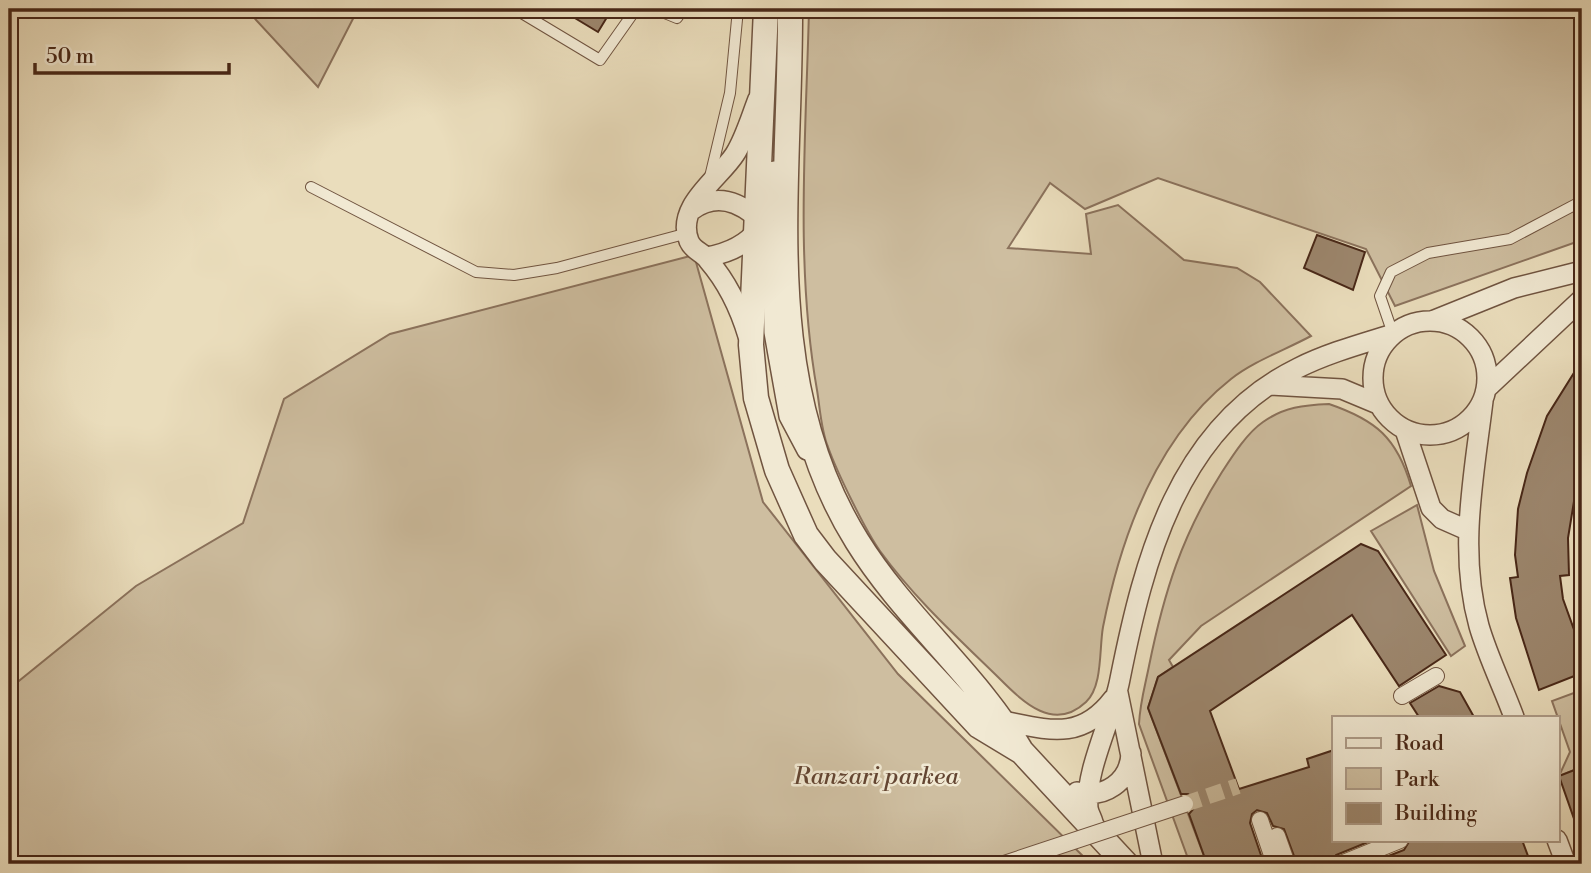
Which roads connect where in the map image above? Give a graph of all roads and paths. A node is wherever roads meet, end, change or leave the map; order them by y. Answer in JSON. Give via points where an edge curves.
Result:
{"nodes":[{"id":1,"x":515,"y":9,"type":"edge"},
{"id":2,"x":636,"y":9,"type":"edge"},
{"id":3,"x":655,"y":9,"type":"edge"},
{"id":4,"x":683,"y":9,"type":"edge"},
{"id":5,"x":738,"y":9,"type":"edge"},
{"id":6,"x":766,"y":9,"type":"edge"},
{"id":7,"x":790,"y":9,"type":"edge"},
{"id":8,"x":790,"y":47,"type":"junction"},
{"id":9,"x":762,"y":88,"type":"junction"},
{"id":10,"x":710,"y":179,"type":"junction"},
{"id":11,"x":311,"y":187,"type":"dead end"},
{"id":12,"x":1582,"y":201,"type":"edge"},
{"id":13,"x":692,"y":210,"type":"junction"},
{"id":14,"x":758,"y":224,"type":"junction"},
{"id":15,"x":688,"y":233,"type":"junction"},
{"id":16,"x":707,"y":257,"type":"junction"},
{"id":17,"x":1582,"y":271,"type":"edge"},
{"id":18,"x":1582,"y":299,"type":"edge"},
{"id":19,"x":1433,"y":321,"type":"junction"},
{"id":20,"x":1393,"y":334,"type":"junction"},
{"id":21,"x":751,"y":345,"type":"junction"},
{"id":22,"x":1268,"y":385,"type":"junction"},
{"id":23,"x":1485,"y":393,"type":"junction"},
{"id":24,"x":1378,"y":404,"type":"junction"},
{"id":25,"x":1405,"y":430,"type":"junction"},
{"id":26,"x":822,"y":477,"type":"junction"},
{"id":27,"x":1467,"y":530,"type":"junction"},
{"id":28,"x":1436,"y":676,"type":"dead end"},
{"id":29,"x":1118,"y":692,"type":"junction"},
{"id":30,"x":1402,"y":696,"type":"dead end"},
{"id":31,"x":1514,"y":716,"type":"edge"},
{"id":32,"x":1003,"y":721,"type":"junction"},
{"id":33,"x":1131,"y":747,"type":"junction"},
{"id":34,"x":1023,"y":752,"type":"junction"},
{"id":35,"x":1089,"y":793,"type":"junction"},
{"id":36,"x":1185,"y":804,"type":"tunnel mouth"},
{"id":37,"x":1260,"y":820,"type":"dead end"},
{"id":38,"x":1094,"y":830,"type":"junction"},
{"id":39,"x":1277,"y":836,"type":"dead end"},
{"id":40,"x":1395,"y":842,"type":"edge"},
{"id":41,"x":1558,"y":842,"type":"edge"},
{"id":42,"x":1004,"y":864,"type":"edge"},
{"id":43,"x":1126,"y":864,"type":"edge"},
{"id":44,"x":1153,"y":864,"type":"edge"},
{"id":45,"x":1275,"y":864,"type":"edge"},
{"id":46,"x":1287,"y":864,"type":"edge"},
{"id":47,"x":1341,"y":864,"type":"edge"},
{"id":48,"x":1566,"y":864,"type":"edge"}],
"edges":[{"from":1,"to":2,"type":"lane","via":[[600,60]]},
{"from":3,"to":4,"type":"lane","via":[[677,18]]},
{"from":5,"to":10,"type":"lane","via":[[730,93]]},
{"from":6,"to":9,"type":"street"},
{"from":7,"to":8,"type":"street"},
{"from":8,"to":14,"type":"street","via":[[777,74],[774,195]]},
{"from":8,"to":26,"type":"street","via":[[786,314],[796,388]]},
{"from":9,"to":10,"type":"street","via":[[734,155]]},
{"from":9,"to":14,"type":"street"},
{"from":10,"to":13,"type":"street"},
{"from":11,"to":15,"type":"lane","via":[[476,272],[514,275],[557,268]]},
{"from":12,"to":20,"type":"lane","via":[[1510,239],[1428,253],[1391,272],[1380,296]]},
{"from":13,"to":14,"type":"street","via":[[705,201],[725,200],[744,207]]},
{"from":13,"to":15,"type":"street"},
{"from":14,"to":16,"type":"street","via":[[725,254]]},
{"from":14,"to":21,"type":"street"},
{"from":14,"to":26,"type":"street","via":[[772,232],[774,332],[789,416]]},
{"from":15,"to":16,"type":"street","via":[[695,250]]},
{"from":16,"to":21,"type":"street","via":[[729,288]]},
{"from":17,"to":19,"type":"street","via":[[1514,288]]},
{"from":18,"to":23,"type":"street"},
{"from":19,"to":20,"type":"street","via":[[1410,324]]},
{"from":19,"to":23,"type":"street","via":[[1465,333],[1477,346],[1485,362]]},
{"from":20,"to":22,"type":"street","via":[[1326,356]]},
{"from":20,"to":24,"type":"street","via":[[1380,349],[1374,366]]},
{"from":21,"to":34,"type":"street","via":[[757,398],[777,470],[806,535],[979,726]]},
{"from":22,"to":24,"type":"street","via":[[1342,389]]},
{"from":22,"to":29,"type":"street","via":[[1214,433],[1167,507],[1149,554]]},
{"from":23,"to":25,"type":"street","via":[[1474,414],[1443,434]]},
{"from":23,"to":27,"type":"street"},
{"from":24,"to":25,"type":"street"},
{"from":25,"to":27,"type":"street","via":[[1431,508],[1442,519]]},
{"from":26,"to":32,"type":"street","via":[[881,579]]},
{"from":27,"to":31,"type":"street","via":[[1479,626]]},
{"from":28,"to":30,"type":"street","via":[[1417,681]]},
{"from":29,"to":32,"type":"street","via":[[1102,713],[1065,730]]},
{"from":29,"to":33,"type":"street"},
{"from":29,"to":35,"type":"street"},
{"from":32,"to":34,"type":"street"},
{"from":33,"to":35,"type":"street","via":[[1127,771],[1117,785]]},
{"from":33,"to":44,"type":"street"},
{"from":34,"to":35,"type":"street","via":[[1061,784]]},
{"from":34,"to":38,"type":"street"},
{"from":35,"to":38,"type":"street"},
{"from":36,"to":42,"type":"street","bridge":true},
{"from":37,"to":45,"type":"street"},
{"from":38,"to":43,"type":"street"},
{"from":39,"to":46,"type":"street"},
{"from":40,"to":47,"type":"street"},
{"from":41,"to":48,"type":"street"}]}
